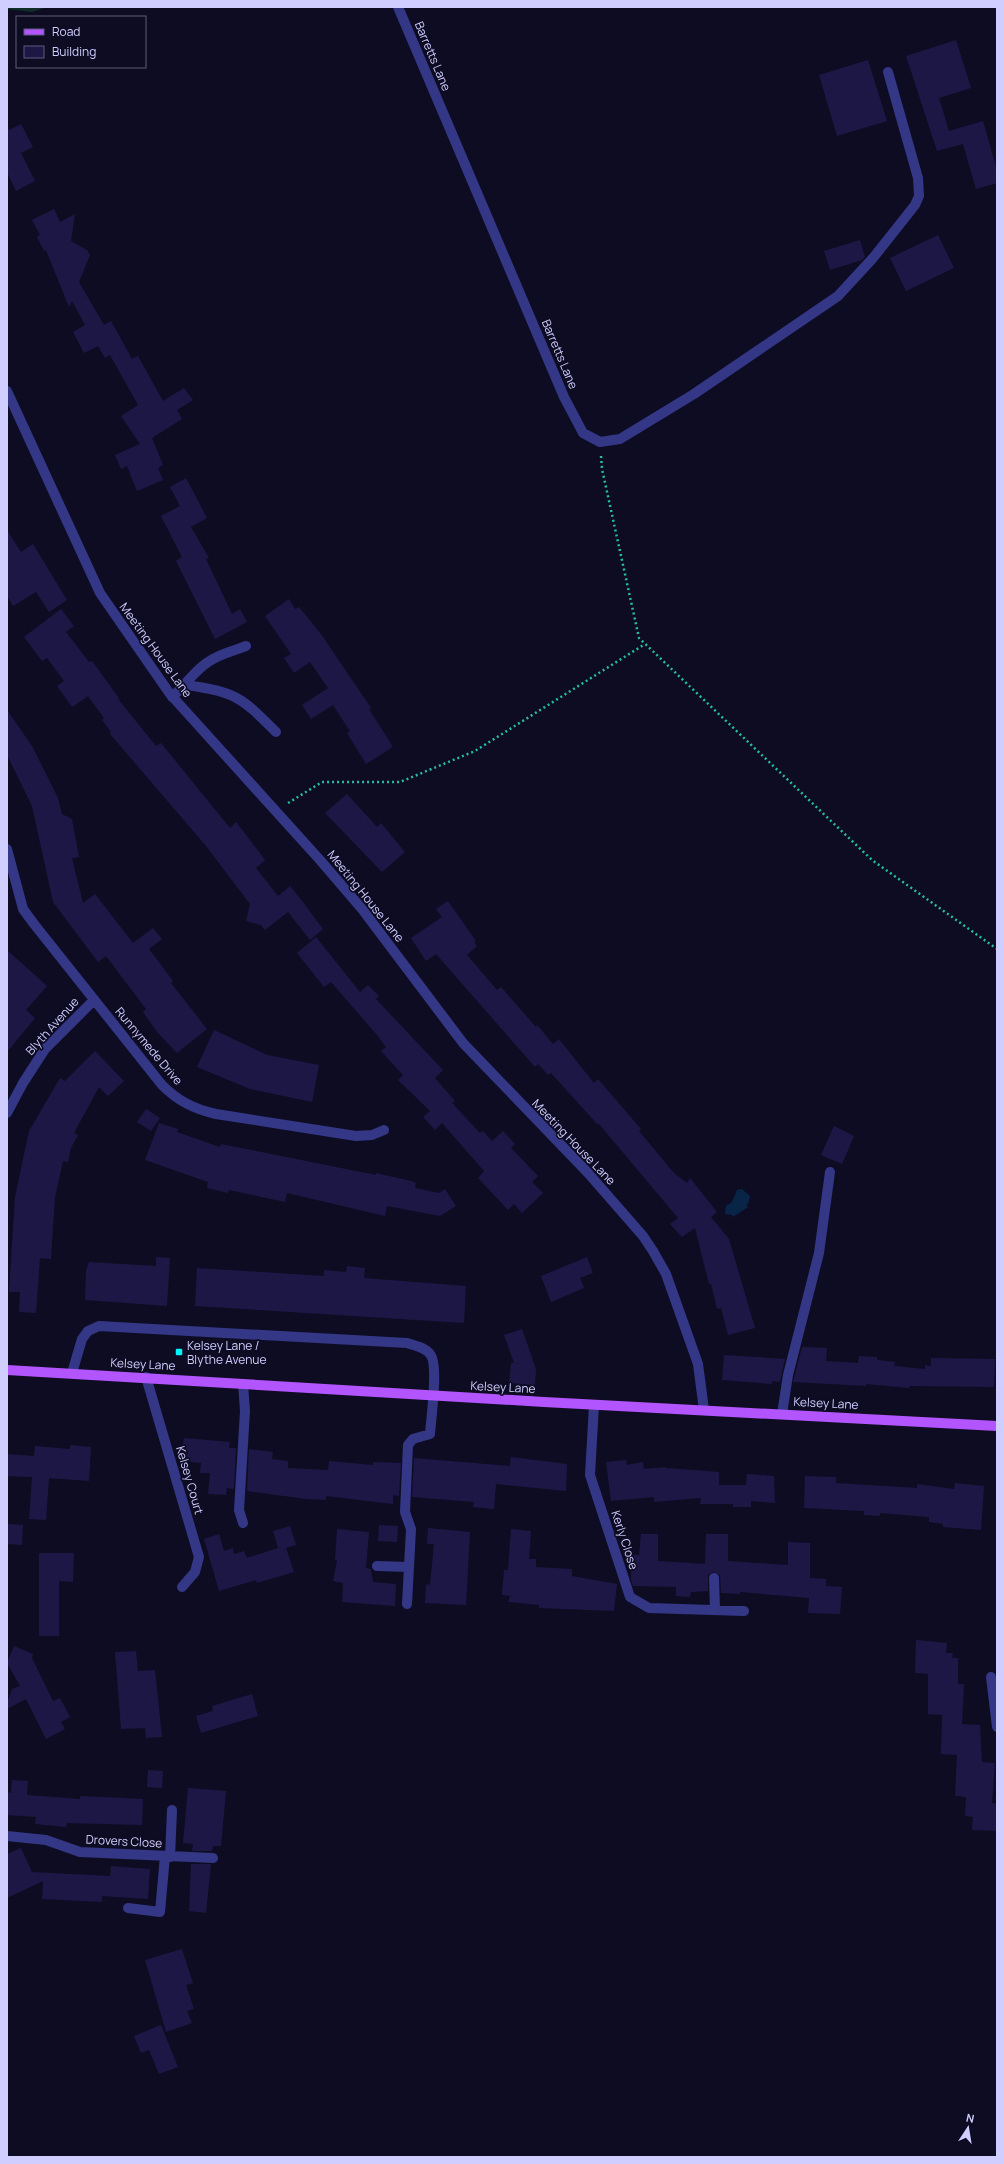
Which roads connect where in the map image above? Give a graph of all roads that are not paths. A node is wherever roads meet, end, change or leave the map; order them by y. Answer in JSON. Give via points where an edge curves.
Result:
{"nodes":[{"id":1,"x":398,"y":7,"type":"edge"},
{"id":2,"x":888,"y":72,"type":"dead end"},
{"id":3,"x":7,"y":391,"type":"edge"},
{"id":4,"x":246,"y":646,"type":"dead end"},
{"id":5,"x":186,"y":685,"type":"junction"},
{"id":6,"x":172,"y":696,"type":"junction"},
{"id":7,"x":276,"y":732,"type":"dead end"},
{"id":8,"x":7,"y":849,"type":"edge"},
{"id":9,"x":94,"y":1000,"type":"junction"},
{"id":10,"x":7,"y":1113,"type":"edge"},
{"id":11,"x":384,"y":1130,"type":"dead end"},
{"id":12,"x":830,"y":1172,"type":"dead end"},
{"id":13,"x":7,"y":1370,"type":"edge"},
{"id":14,"x":72,"y":1373,"type":"junction"},
{"id":15,"x":146,"y":1377,"type":"junction"},
{"id":16,"x":243,"y":1384,"type":"junction"},
{"id":17,"x":432,"y":1396,"type":"junction"},
{"id":18,"x":594,"y":1404,"type":"junction"},
{"id":19,"x":704,"y":1410,"type":"junction"},
{"id":20,"x":782,"y":1414,"type":"junction"},
{"id":21,"x":997,"y":1426,"type":"edge"},
{"id":22,"x":243,"y":1523,"type":"dead end"},
{"id":23,"x":377,"y":1566,"type":"dead end"},
{"id":24,"x":409,"y":1567,"type":"junction"},
{"id":25,"x":714,"y":1578,"type":"dead end"},
{"id":26,"x":182,"y":1587,"type":"dead end"},
{"id":27,"x":407,"y":1604,"type":"dead end"},
{"id":28,"x":714,"y":1610,"type":"junction"},
{"id":29,"x":744,"y":1611,"type":"dead end"},
{"id":30,"x":991,"y":1677,"type":"dead end"},
{"id":31,"x":997,"y":1727,"type":"edge"},
{"id":32,"x":172,"y":1810,"type":"dead end"},
{"id":33,"x":7,"y":1836,"type":"edge"},
{"id":34,"x":167,"y":1856,"type":"junction"},
{"id":35,"x":213,"y":1858,"type":"dead end"},
{"id":36,"x":128,"y":1908,"type":"dead end"}],
"edges":[{"from":1,"to":2,"type":"street","name":"Barretts Lane","via":[[564,397],[583,433],[600,442],[620,439],[694,394],[838,296],[873,258],[915,205],[919,196],[918,178]]},
{"from":3,"to":6,"type":"street","name":"Meeting House Lane","via":[[100,593]]},
{"from":4,"to":5,"type":"street","via":[[208,662]]},
{"from":5,"to":6,"type":"street"},
{"from":5,"to":7,"type":"street","via":[[214,689],[234,696],[248,704]]},
{"from":6,"to":19,"type":"street","name":"Meeting House Lane","via":[[362,909],[463,1043],[588,1173],[643,1236],[666,1274],[698,1364]]},
{"from":8,"to":9,"type":"street","name":"Runnymede Drive","via":[[24,909]]},
{"from":9,"to":10,"type":"street","name":"Blyth Avenue","via":[[46,1049]]},
{"from":9,"to":11,"type":"street","name":"Runnymede Drive","via":[[162,1085],[188,1105],[216,1114],[356,1136],[372,1135]]},
{"from":12,"to":20,"type":"street","via":[[820,1253],[788,1375]]},
{"from":13,"to":14,"type":"main road","name":"Kelsey Lane"},
{"from":14,"to":15,"type":"main road","name":"Kelsey Lane"},
{"from":14,"to":17,"type":"street","via":[[82,1339],[88,1331],[99,1326],[399,1343],[422,1348],[430,1354],[435,1366]]},
{"from":15,"to":16,"type":"main road","name":"Kelsey Lane"},
{"from":15,"to":26,"type":"street","name":"Kelsey Court","via":[[199,1557],[195,1572]]},
{"from":16,"to":17,"type":"main road","name":"Kelsey Lane"},
{"from":16,"to":22,"type":"street","via":[[245,1411],[239,1510]]},
{"from":17,"to":18,"type":"main road","name":"Kelsey Lane"},
{"from":17,"to":24,"type":"street","via":[[430,1434],[413,1439],[408,1445],[405,1512],[411,1529]]},
{"from":18,"to":19,"type":"main road","name":"Kelsey Lane"},
{"from":18,"to":28,"type":"street","name":"Kerly Close","via":[[590,1475],[630,1597],[649,1608]]},
{"from":19,"to":20,"type":"main road","name":"Kelsey Lane"},
{"from":20,"to":21,"type":"main road","name":"Kelsey Lane"},
{"from":23,"to":24,"type":"street"},
{"from":24,"to":27,"type":"street"},
{"from":25,"to":28,"type":"street"},
{"from":28,"to":29,"type":"street","name":"Kerly Close"},
{"from":30,"to":31,"type":"street"},
{"from":32,"to":34,"type":"street","name":"Drovers Close"},
{"from":33,"to":34,"type":"street","name":"Drovers Close","via":[[46,1840],[80,1852]]},
{"from":34,"to":35,"type":"street","name":"Drovers Close"},
{"from":34,"to":36,"type":"street","via":[[160,1912]]}]}
